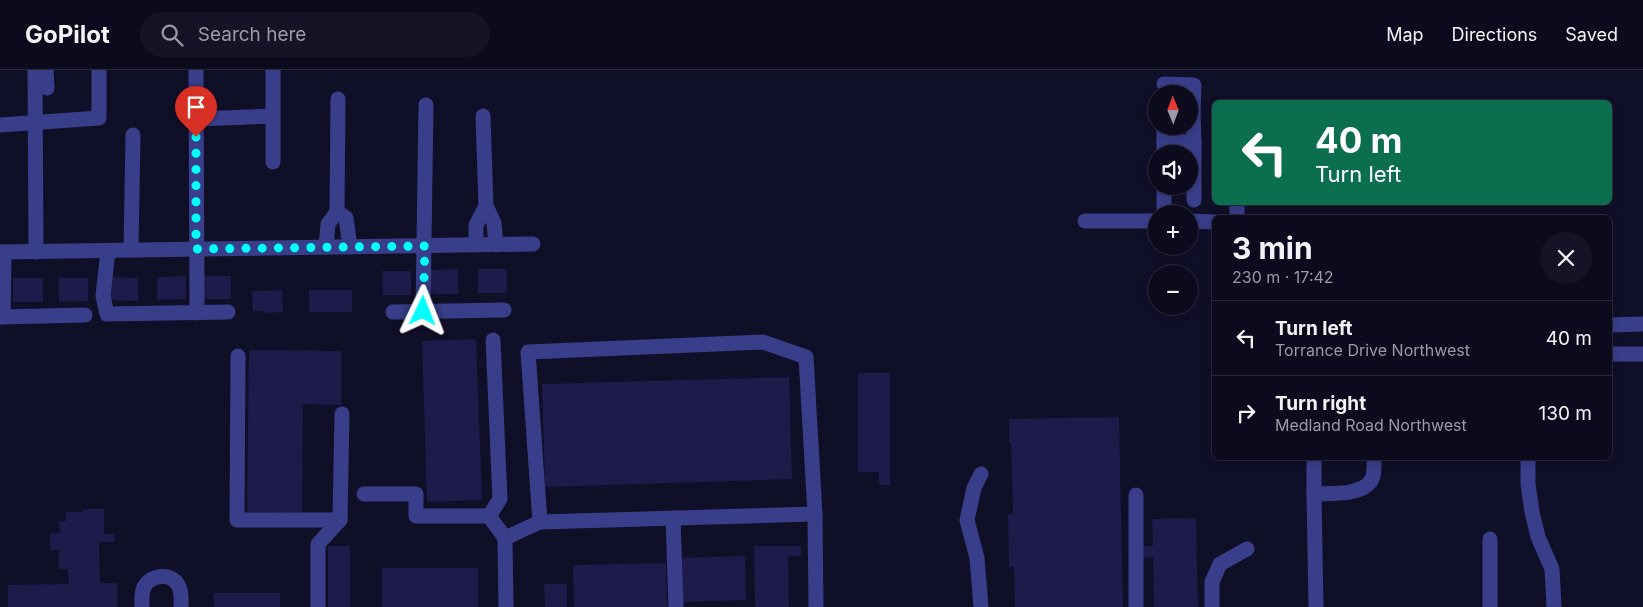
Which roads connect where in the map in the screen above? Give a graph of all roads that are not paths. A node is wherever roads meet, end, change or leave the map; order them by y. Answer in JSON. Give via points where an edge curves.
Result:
{"nodes":[{"id":1,"x":36,"y":70,"type":"edge"},
{"id":2,"x":46,"y":70,"type":"edge"},
{"id":3,"x":99,"y":70,"type":"edge"},
{"id":4,"x":196,"y":70,"type":"edge"},
{"id":5,"x":272,"y":70,"type":"edge"},
{"id":6,"x":1163,"y":83,"type":"edge"},
{"id":7,"x":1194,"y":85,"type":"edge"},
{"id":8,"x":47,"y":88,"type":"dead end"},
{"id":9,"x":338,"y":99,"type":"dead end"},
{"id":10,"x":426,"y":105,"type":"dead end"},
{"id":11,"x":273,"y":116,"type":"junction"},
{"id":12,"x":483,"y":116,"type":"dead end"},
{"id":13,"x":196,"y":119,"type":"junction"},
{"id":14,"x":36,"y":123,"type":"junction"},
{"id":15,"x":0,"y":125,"type":"edge"},
{"id":16,"x":133,"y":135,"type":"dead end"},
{"id":17,"x":1193,"y":135,"type":"edge"},
{"id":18,"x":1194,"y":142,"type":"junction"},
{"id":19,"x":1179,"y":145,"type":"edge"},
{"id":20,"x":273,"y":162,"type":"dead end"},
{"id":21,"x":1194,"y":200,"type":"dead end"},
{"id":22,"x":486,"y":206,"type":"junction"},
{"id":23,"x":337,"y":212,"type":"junction"},
{"id":24,"x":1085,"y":221,"type":"dead end"},
{"id":25,"x":1148,"y":221,"type":"edge"},
{"id":26,"x":1198,"y":221,"type":"edge"},
{"id":27,"x":1212,"y":222,"type":"edge"},
{"id":28,"x":496,"y":244,"type":"junction"},
{"id":29,"x":533,"y":244,"type":"dead end"},
{"id":30,"x":476,"y":245,"type":"junction"},
{"id":31,"x":425,"y":246,"type":"junction"},
{"id":32,"x":326,"y":247,"type":"junction"},
{"id":33,"x":350,"y":247,"type":"junction"},
{"id":34,"x":196,"y":249,"type":"junction"},
{"id":35,"x":131,"y":250,"type":"junction"},
{"id":36,"x":108,"y":251,"type":"junction"},
{"id":37,"x":2,"y":252,"type":"edge"},
{"id":38,"x":36,"y":252,"type":"junction"},
{"id":39,"x":504,"y":310,"type":"dead end"},
{"id":40,"x":423,"y":311,"type":"junction"},
{"id":41,"x":228,"y":312,"type":"dead end"},
{"id":42,"x":393,"y":312,"type":"dead end"},
{"id":43,"x":198,"y":313,"type":"junction"},
{"id":44,"x":85,"y":315,"type":"dead end"},
{"id":45,"x":2,"y":317,"type":"edge"},
{"id":46,"x":1643,"y":324,"type":"edge"},
{"id":47,"x":1612,"y":325,"type":"edge"},
{"id":48,"x":493,"y":340,"type":"dead end"},
{"id":49,"x":1612,"y":354,"type":"edge"},
{"id":50,"x":1643,"y":354,"type":"edge"},
{"id":51,"x":238,"y":356,"type":"dead end"},
{"id":52,"x":342,"y":414,"type":"dead end"},
{"id":53,"x":1314,"y":460,"type":"edge"},
{"id":54,"x":1374,"y":460,"type":"edge"},
{"id":55,"x":1528,"y":460,"type":"edge"},
{"id":56,"x":981,"y":474,"type":"dead end"},
{"id":57,"x":364,"y":494,"type":"dead end"},
{"id":58,"x":1314,"y":494,"type":"junction"},
{"id":59,"x":1136,"y":495,"type":"dead end"},
{"id":60,"x":815,"y":514,"type":"junction"},
{"id":61,"x":490,"y":516,"type":"junction"},
{"id":62,"x":673,"y":518,"type":"junction"},
{"id":63,"x":340,"y":520,"type":"junction"},
{"id":64,"x":540,"y":522,"type":"junction"},
{"id":65,"x":505,"y":538,"type":"junction"},
{"id":66,"x":1490,"y":540,"type":"dead end"},
{"id":67,"x":1247,"y":549,"type":"dead end"},
{"id":68,"x":142,"y":607,"type":"edge"},
{"id":69,"x":181,"y":607,"type":"edge"},
{"id":70,"x":318,"y":607,"type":"edge"},
{"id":71,"x":506,"y":607,"type":"edge"},
{"id":72,"x":676,"y":607,"type":"edge"},
{"id":73,"x":816,"y":607,"type":"edge"},
{"id":74,"x":981,"y":607,"type":"edge"},
{"id":75,"x":1136,"y":607,"type":"edge"},
{"id":76,"x":1212,"y":607,"type":"edge"},
{"id":77,"x":1316,"y":607,"type":"edge"},
{"id":78,"x":1490,"y":607,"type":"edge"},
{"id":79,"x":1554,"y":607,"type":"edge"}],
"edges":[{"from":1,"to":14,"type":"street"},
{"from":2,"to":8,"type":"street"},
{"from":3,"to":14,"type":"street","via":[[99,118]]},
{"from":4,"to":13,"type":"street"},
{"from":5,"to":11,"type":"street"},
{"from":6,"to":7,"type":"street"},
{"from":9,"to":23,"type":"street"},
{"from":10,"to":31,"type":"street"},
{"from":11,"to":13,"type":"street"},
{"from":11,"to":20,"type":"street"},
{"from":12,"to":22,"type":"street"},
{"from":13,"to":34,"type":"street"},
{"from":14,"to":15,"type":"street"},
{"from":14,"to":38,"type":"street"},
{"from":16,"to":35,"type":"street"},
{"from":17,"to":18,"type":"street"},
{"from":18,"to":19,"type":"street"},
{"from":18,"to":21,"type":"street"},
{"from":22,"to":28,"type":"street","via":[[494,223]]},
{"from":22,"to":30,"type":"street","via":[[476,226]]},
{"from":23,"to":32,"type":"street","via":[[328,224]]},
{"from":23,"to":33,"type":"street","via":[[346,218]]},
{"from":24,"to":25,"type":"street"},
{"from":26,"to":27,"type":"street"},
{"from":28,"to":29,"type":"street"},
{"from":28,"to":30,"type":"street"},
{"from":30,"to":31,"type":"street"},
{"from":31,"to":33,"type":"street"},
{"from":31,"to":40,"type":"street"},
{"from":32,"to":33,"type":"street"},
{"from":32,"to":34,"type":"street"},
{"from":34,"to":35,"type":"street"},
{"from":34,"to":43,"type":"street"},
{"from":35,"to":36,"type":"street"},
{"from":36,"to":38,"type":"street"},
{"from":36,"to":43,"type":"street","via":[[103,296],[107,314]]},
{"from":37,"to":38,"type":"street"},
{"from":37,"to":45,"type":"street"},
{"from":39,"to":40,"type":"street"},
{"from":40,"to":42,"type":"street"},
{"from":41,"to":43,"type":"street"},
{"from":44,"to":45,"type":"street"},
{"from":46,"to":47,"type":"street"},
{"from":48,"to":61,"type":"street","via":[[500,499]]},
{"from":49,"to":50,"type":"street"},
{"from":51,"to":63,"type":"street","via":[[237,520]]},
{"from":52,"to":63,"type":"street"},
{"from":53,"to":58,"type":"street"},
{"from":54,"to":58,"type":"street","via":[[1371,481],[1362,488],[1347,493]]},
{"from":55,"to":79,"type":"street","via":[[1532,512],[1552,569]]},
{"from":56,"to":74,"type":"street","via":[[974,488],[967,520],[977,558]]},
{"from":57,"to":61,"type":"street","via":[[416,494],[416,516]]},
{"from":58,"to":77,"type":"street"},
{"from":59,"to":75,"type":"street"},
{"from":60,"to":62,"type":"street"},
{"from":60,"to":64,"type":"street","via":[[806,357],[763,342],[528,352]]},
{"from":60,"to":73,"type":"street"},
{"from":61,"to":65,"type":"street"},
{"from":62,"to":64,"type":"street"},
{"from":62,"to":72,"type":"street"},
{"from":63,"to":70,"type":"street","via":[[318,544]]},
{"from":64,"to":65,"type":"street"},
{"from":65,"to":71,"type":"street"},
{"from":66,"to":78,"type":"street"},
{"from":67,"to":76,"type":"street","via":[[1220,564],[1212,582]]},
{"from":68,"to":69,"type":"street","via":[[142,595],[149,581],[164,576],[179,586]]}]}
